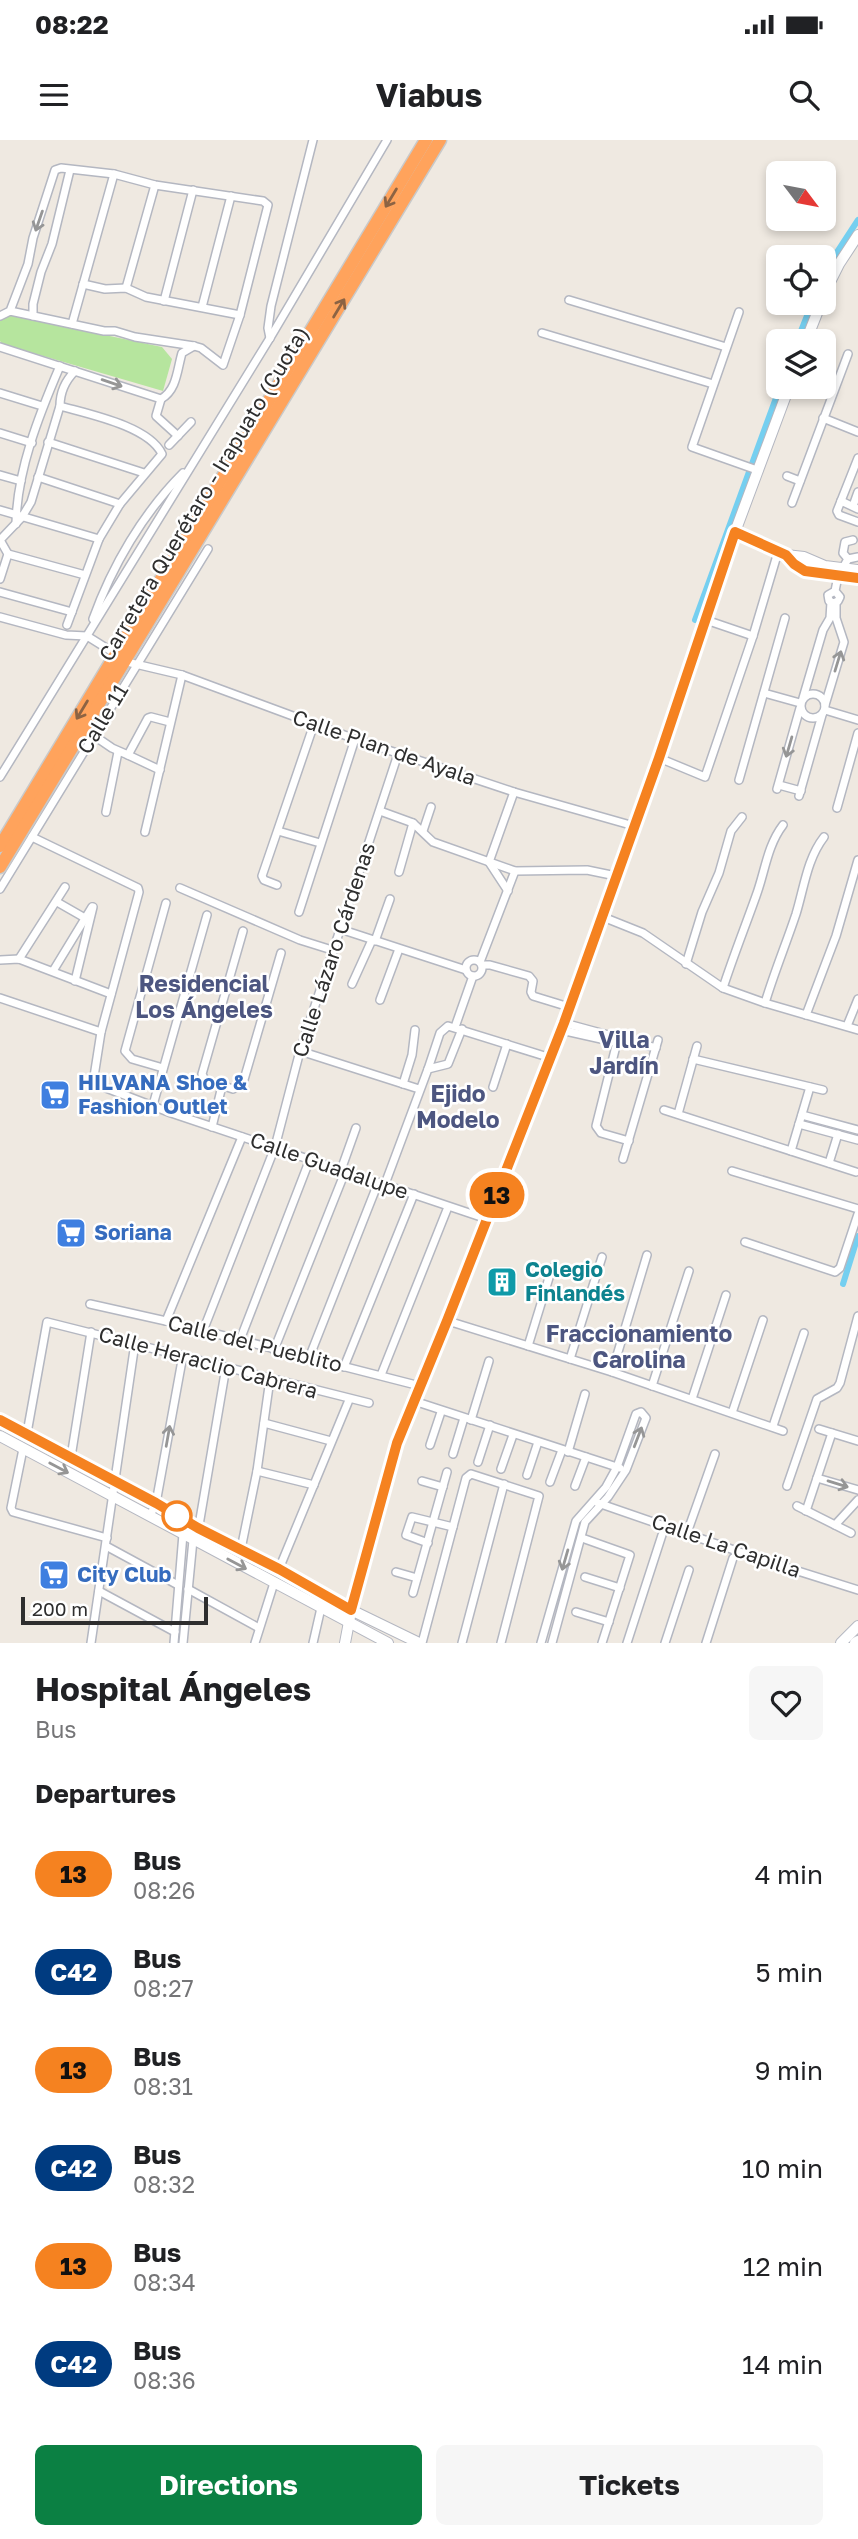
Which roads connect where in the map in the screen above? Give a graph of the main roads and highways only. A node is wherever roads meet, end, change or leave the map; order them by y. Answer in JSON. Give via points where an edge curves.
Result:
{"nodes":[{"id":1,"x":426,"y":140,"type":"edge"},
{"id":2,"x":440,"y":140,"type":"edge"},
{"id":3,"x":858,"y":235,"type":"edge"},
{"id":4,"x":836,"y":270,"type":"edge"},
{"id":5,"x":784,"y":399,"type":"edge"},
{"id":6,"x":735,"y":532,"type":"junction"},
{"id":7,"x":858,"y":570,"type":"edge"},
{"id":8,"x":840,"y":572,"type":"junction"},
{"id":9,"x":858,"y":578,"type":"edge"},
{"id":10,"x":0,"y":846,"type":"edge"},
{"id":11,"x":0,"y":867,"type":"edge"},
{"id":12,"x":0,"y":1420,"type":"edge"},
{"id":13,"x":2,"y":1439,"type":"edge"},
{"id":14,"x":351,"y":1610,"type":"junction"},
{"id":15,"x":349,"y":1622,"type":"junction"},
{"id":16,"x":858,"y":1626,"type":"edge"},
{"id":17,"x":345,"y":1643,"type":"edge"},
{"id":18,"x":388,"y":1643,"type":"edge"},
{"id":19,"x":421,"y":1643,"type":"edge"},
{"id":20,"x":841,"y":1643,"type":"edge"}],
"edges":[{"from":1,"to":10,"type":"highway","name":"Carretera Querétaro - Irapuato (Cuota)","one_way":true},
{"from":11,"to":2,"type":"highway","name":"Carretera Querétaro - Irapuato (Cuota)","one_way":true},
{"from":3,"to":4,"type":"main road"},
{"from":5,"to":6,"type":"main road"},
{"from":6,"to":8,"type":"main road","via":[[782,554],[805,571]]},
{"from":6,"to":14,"type":"main road","via":[[551,1058],[397,1443]]},
{"from":7,"to":8,"type":"main road"},
{"from":8,"to":9,"type":"main road"},
{"from":12,"to":14,"type":"main road"},
{"from":13,"to":15,"type":"main road","one_way":true},
{"from":14,"to":15,"type":"main road"},
{"from":14,"to":19,"type":"main road"},
{"from":15,"to":17,"type":"main road"},
{"from":15,"to":18,"type":"main road"},
{"from":16,"to":20,"type":"main road"}]}
